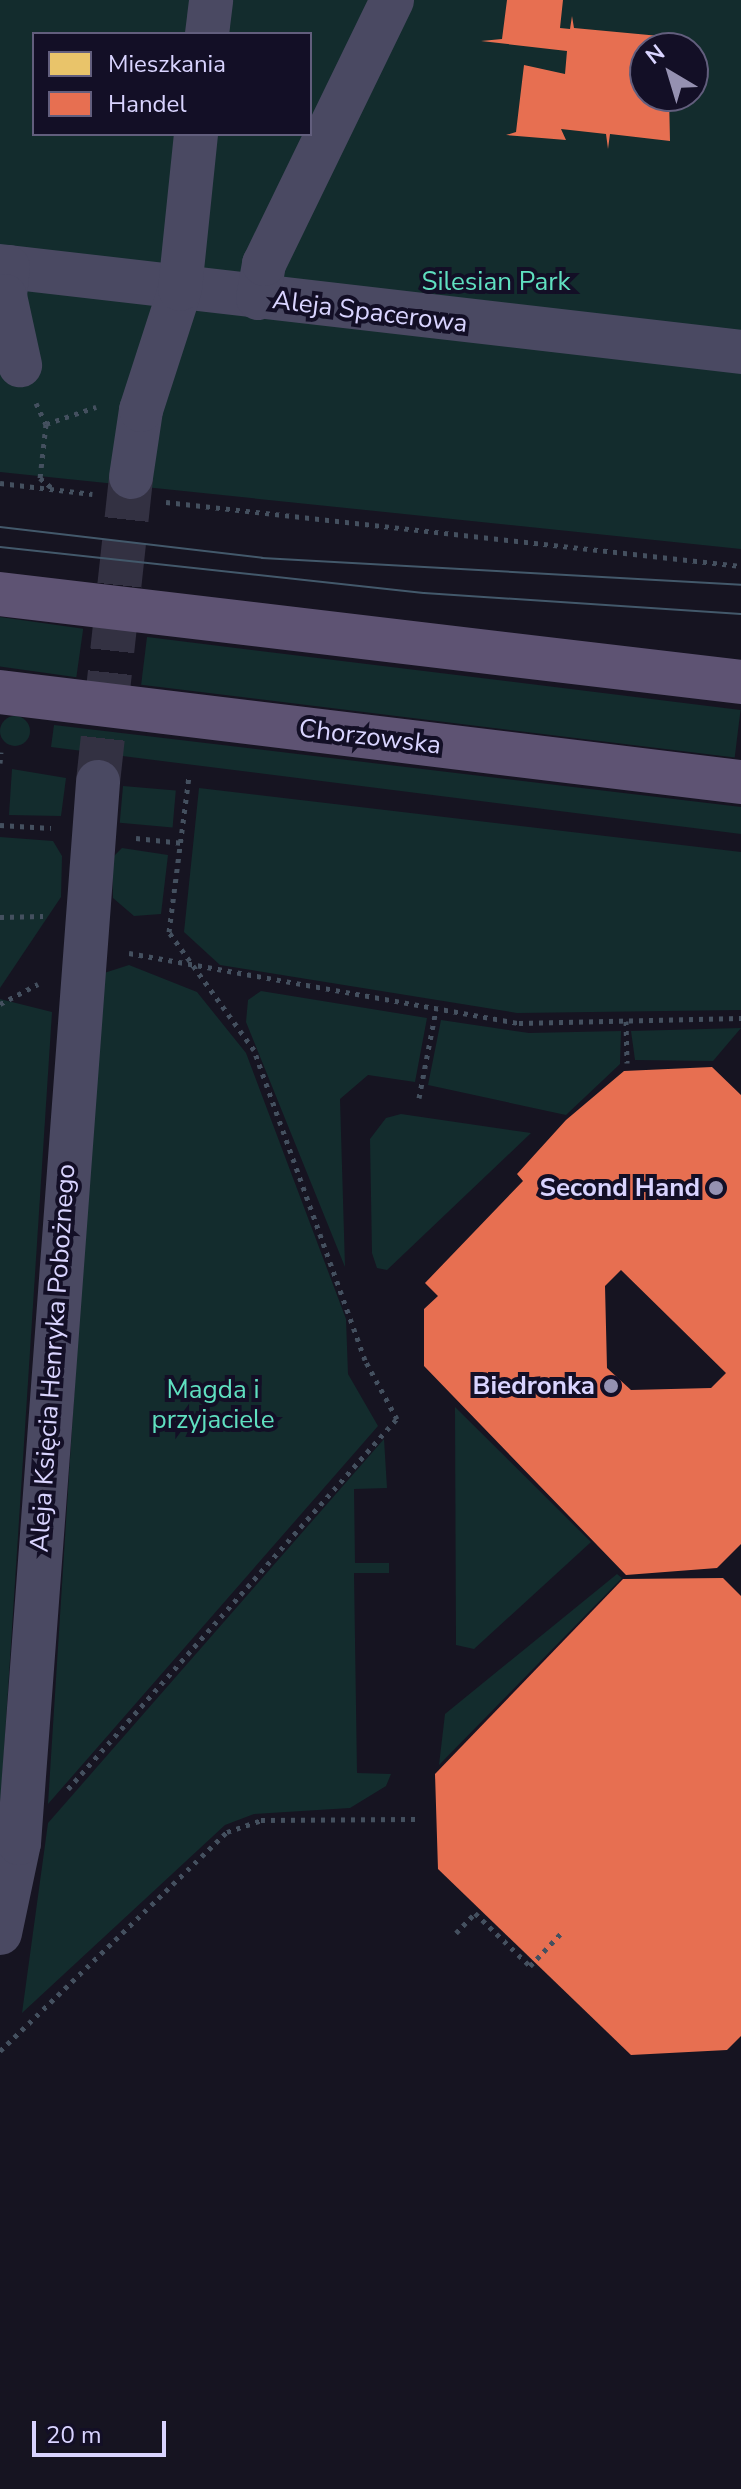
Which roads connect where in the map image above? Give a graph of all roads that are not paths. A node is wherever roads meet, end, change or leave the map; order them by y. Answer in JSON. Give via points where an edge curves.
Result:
{"nodes":[{"id":1,"x":211,"y":0,"type":"edge"},
{"id":2,"x":392,"y":0,"type":"edge"},
{"id":3,"x":207,"y":32,"type":"edge"},
{"id":4,"x":196,"y":136,"type":"edge"},
{"id":5,"x":4,"y":267,"type":"edge"},
{"id":6,"x":180,"y":289,"type":"junction"},
{"id":7,"x":258,"y":298,"type":"junction"},
{"id":8,"x":741,"y":352,"type":"edge"},
{"id":9,"x":20,"y":365,"type":"dead end"},
{"id":10,"x":126,"y":490,"type":"tunnel mouth"},
{"id":11,"x":0,"y":594,"type":"edge"},
{"id":12,"x":741,"y":682,"type":"edge"},
{"id":13,"x":0,"y":692,"type":"edge"},
{"id":14,"x":98,"y":782,"type":"tunnel mouth"},
{"id":15,"x":741,"y":782,"type":"edge"},
{"id":16,"x":0,"y":1933,"type":"edge"}],
"edges":[{"from":1,"to":3,"type":"street"},
{"from":2,"to":7,"type":"street","via":[[264,264]]},
{"from":4,"to":6,"type":"street"},
{"from":5,"to":6,"type":"street","name":"Aleja Spacerowa"},
{"from":5,"to":9,"type":"street"},
{"from":6,"to":7,"type":"street","name":"Aleja Spacerowa"},
{"from":6,"to":10,"type":"street","via":[[141,410]]},
{"from":7,"to":8,"type":"street","name":"Aleja Spacerowa"},
{"from":11,"to":12,"type":"main road"},
{"from":13,"to":15,"type":"main road","name":"Chorzowska"},
{"from":14,"to":16,"type":"street","name":"Aleja Księcia Henryka Pobożnego","via":[[82,941],[19,1843]]}]}
